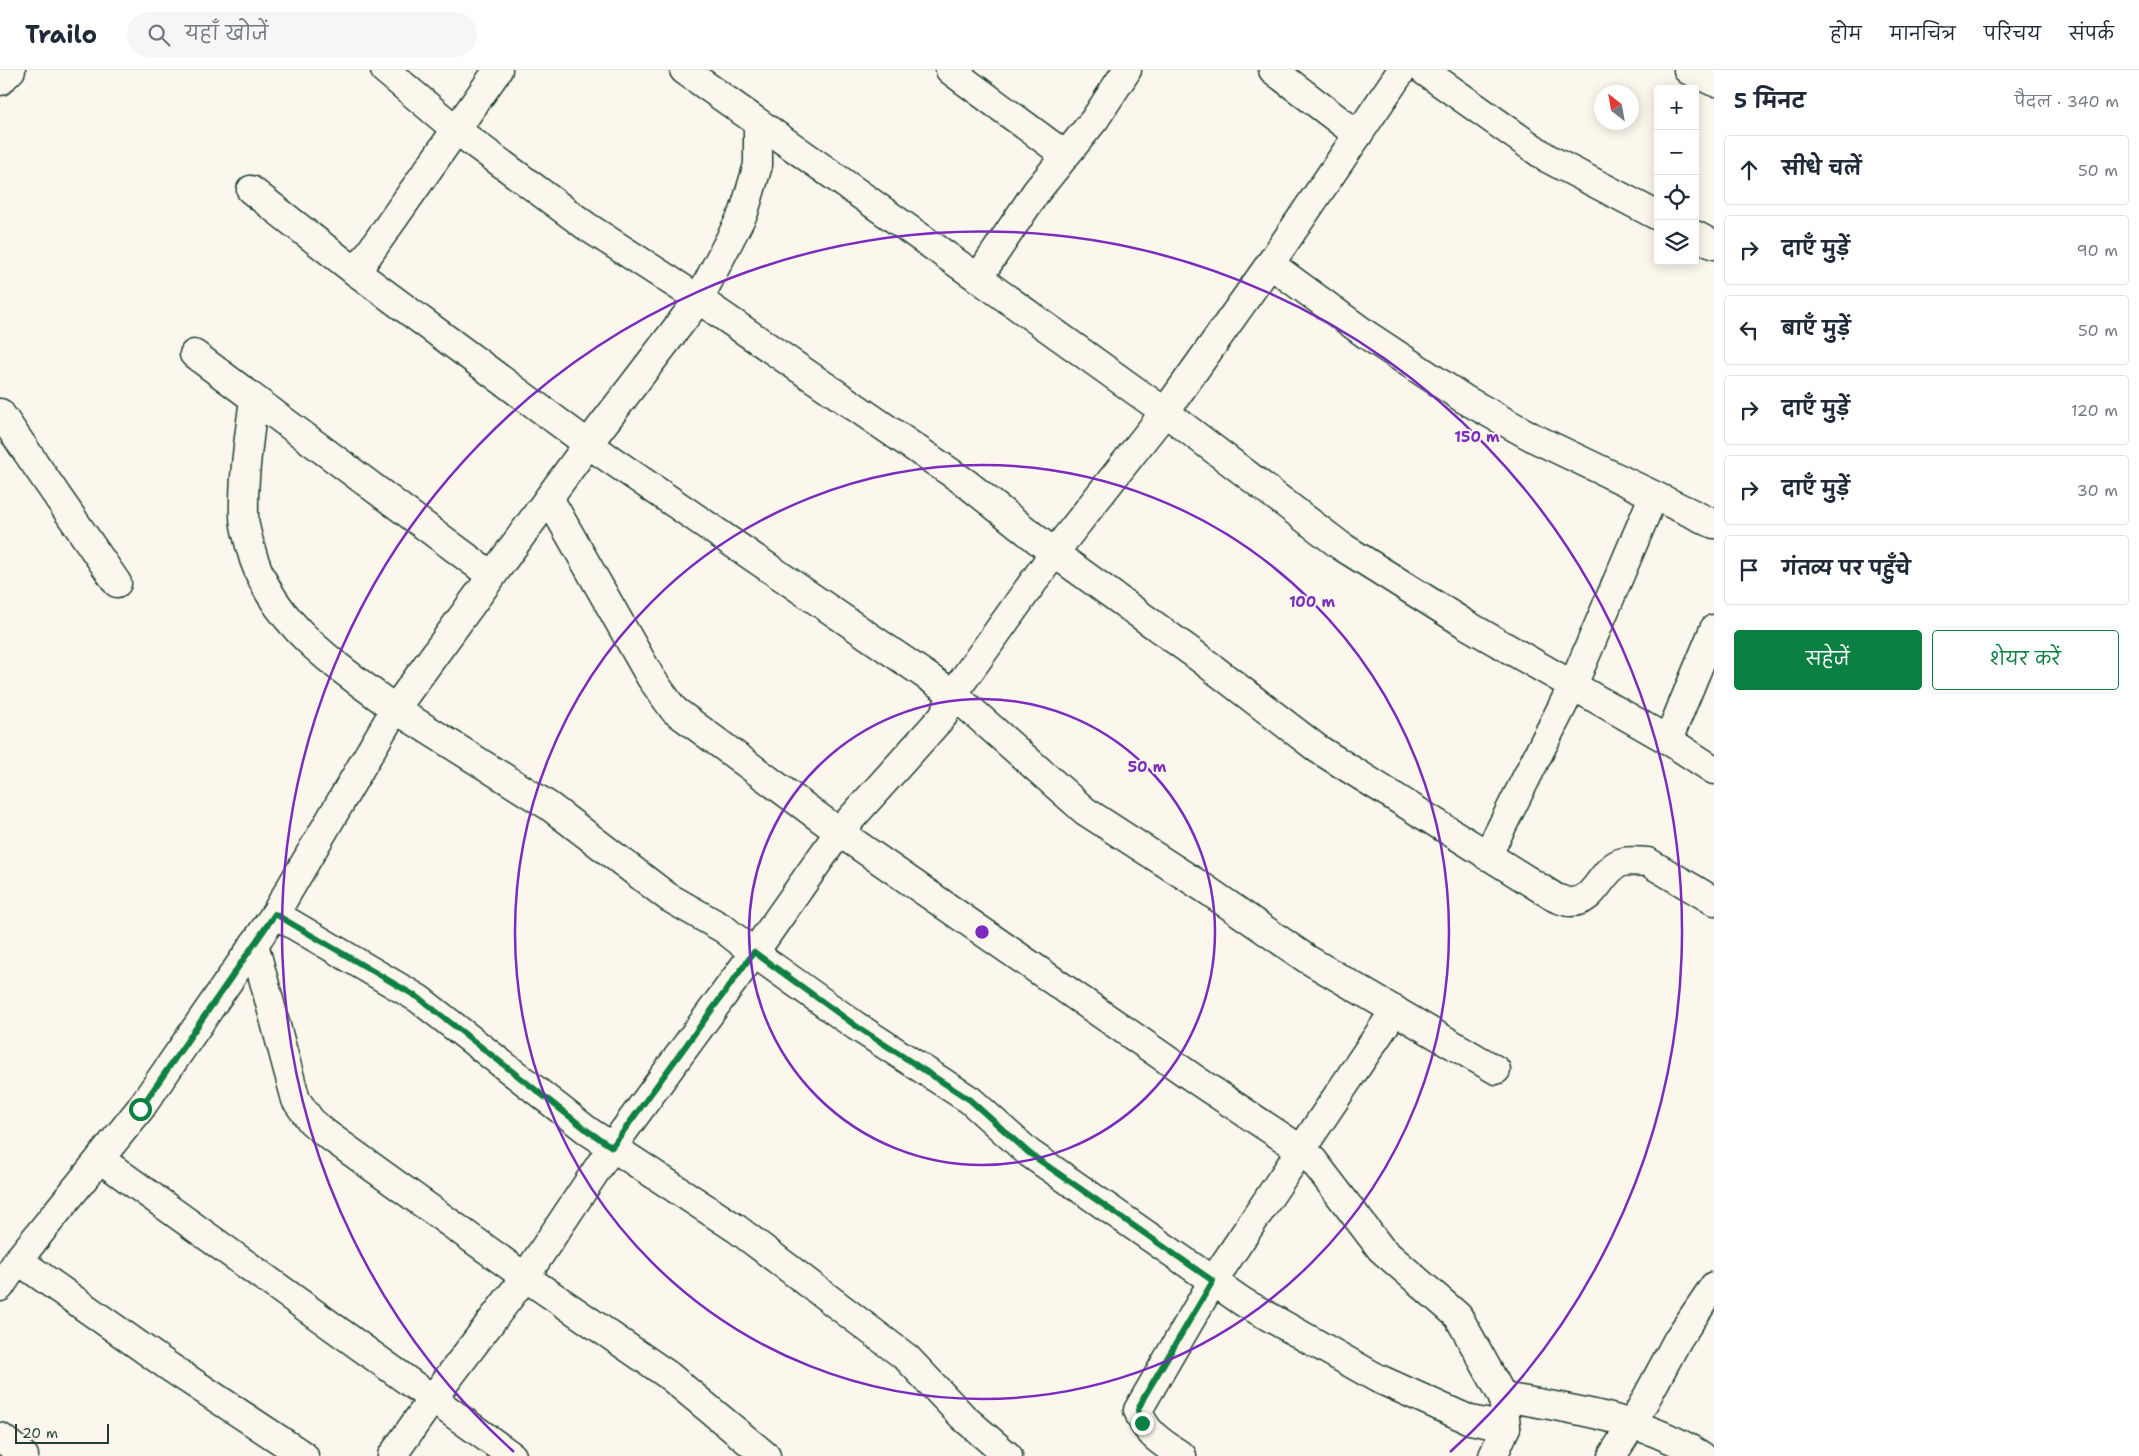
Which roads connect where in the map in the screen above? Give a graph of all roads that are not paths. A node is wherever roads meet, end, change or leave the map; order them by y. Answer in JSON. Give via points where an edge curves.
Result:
{"nodes":[{"id":1,"x":11,"y":70,"type":"edge"},
{"id":2,"x":385,"y":70,"type":"edge"},
{"id":3,"x":498,"y":70,"type":"edge"},
{"id":4,"x":684,"y":70,"type":"edge"},
{"id":5,"x":950,"y":70,"type":"edge"},
{"id":6,"x":1128,"y":70,"type":"edge"},
{"id":7,"x":1273,"y":70,"type":"edge"},
{"id":8,"x":1402,"y":70,"type":"edge"},
{"id":9,"x":1423,"y":70,"type":"edge"},
{"id":10,"x":1688,"y":70,"type":"edge"},
{"id":11,"x":0,"y":81,"type":"edge"},
{"id":12,"x":1714,"y":82,"type":"edge"},
{"id":13,"x":758,"y":123,"type":"junction"},
{"id":14,"x":455,"y":129,"type":"junction"},
{"id":15,"x":1358,"y":134,"type":"junction"},
{"id":16,"x":1066,"y":155,"type":"junction"},
{"id":17,"x":251,"y":190,"type":"dead end"},
{"id":18,"x":1654,"y":214,"type":"edge"},
{"id":19,"x":1699,"y":237,"type":"edge"},
{"id":20,"x":1714,"y":245,"type":"edge"},
{"id":21,"x":1270,"y":264,"type":"junction"},
{"id":22,"x":356,"y":272,"type":"junction"},
{"id":23,"x":978,"y":278,"type":"junction"},
{"id":24,"x":699,"y":299,"type":"junction"},
{"id":25,"x":194,"y":354,"type":"dead end"},
{"id":26,"x":254,"y":399,"type":"junction"},
{"id":27,"x":1165,"y":412,"type":"junction"},
{"id":28,"x":0,"y":413,"type":"edge"},
{"id":29,"x":588,"y":444,"type":"junction"},
{"id":30,"x":1653,"y":496,"type":"junction"},
{"id":31,"x":549,"y":498,"type":"junction"},
{"id":32,"x":1714,"y":524,"type":"edge"},
{"id":33,"x":1054,"y":553,"type":"junction"},
{"id":34,"x":492,"y":576,"type":"junction"},
{"id":35,"x":117,"y":583,"type":"dead end"},
{"id":36,"x":1714,"y":629,"type":"edge"},
{"id":37,"x":1573,"y":685,"type":"junction"},
{"id":38,"x":953,"y":694,"type":"junction"},
{"id":39,"x":396,"y":709,"type":"junction"},
{"id":40,"x":1668,"y":740,"type":"junction"},
{"id":41,"x":1714,"y":770,"type":"edge"},
{"id":42,"x":839,"y":832,"type":"junction"},
{"id":43,"x":1487,"y":856,"type":"junction"},
{"id":44,"x":1714,"y":901,"type":"edge"},
{"id":45,"x":275,"y":914,"type":"junction"},
{"id":46,"x":254,"y":944,"type":"junction"},
{"id":47,"x":754,"y":952,"type":"junction"},
{"id":48,"x":1395,"y":1010,"type":"junction"},
{"id":49,"x":1496,"y":1070,"type":"dead end"},
{"id":50,"x":612,"y":1147,"type":"junction"},
{"id":51,"x":1300,"y":1149,"type":"junction"},
{"id":52,"x":100,"y":1159,"type":"junction"},
{"id":53,"x":18,"y":1260,"type":"junction"},
{"id":54,"x":525,"y":1277,"type":"junction"},
{"id":55,"x":1213,"y":1281,"type":"junction"},
{"id":56,"x":1714,"y":1286,"type":"edge"},
{"id":57,"x":0,"y":1287,"type":"edge"},
{"id":58,"x":1503,"y":1396,"type":"junction"},
{"id":59,"x":433,"y":1398,"type":"junction"},
{"id":60,"x":1633,"y":1423,"type":"junction"},
{"id":61,"x":1506,"y":1427,"type":"junction"},
{"id":62,"x":0,"y":1437,"type":"edge"},
{"id":63,"x":24,"y":1456,"type":"edge"},
{"id":64,"x":304,"y":1456,"type":"edge"},
{"id":65,"x":392,"y":1456,"type":"edge"},
{"id":66,"x":512,"y":1456,"type":"edge"},
{"id":67,"x":766,"y":1456,"type":"edge"},
{"id":68,"x":1008,"y":1456,"type":"edge"},
{"id":69,"x":1182,"y":1456,"type":"edge"},
{"id":70,"x":1493,"y":1456,"type":"edge"},
{"id":71,"x":1612,"y":1456,"type":"edge"},
{"id":72,"x":1702,"y":1456,"type":"edge"}],
"edges":[{"from":1,"to":11,"type":"street"},
{"from":2,"to":14,"type":"street"},
{"from":3,"to":14,"type":"street"},
{"from":4,"to":13,"type":"street"},
{"from":5,"to":16,"type":"street"},
{"from":6,"to":16,"type":"street"},
{"from":7,"to":15,"type":"street"},
{"from":8,"to":15,"type":"street"},
{"from":9,"to":18,"type":"street","via":[[1547,158]]},
{"from":10,"to":12,"type":"street"},
{"from":13,"to":23,"type":"street"},
{"from":13,"to":24,"type":"street","via":[[758,165],[744,212]]},
{"from":14,"to":22,"type":"street"},
{"from":14,"to":24,"type":"street","via":[[586,226]]},
{"from":15,"to":21,"type":"street"},
{"from":16,"to":23,"type":"street","via":[[1036,192]]},
{"from":17,"to":22,"type":"street"},
{"from":19,"to":20,"type":"street"},
{"from":21,"to":27,"type":"street"},
{"from":21,"to":30,"type":"street","via":[[1367,335],[1464,399],[1534,438]]},
{"from":22,"to":29,"type":"street"},
{"from":23,"to":27,"type":"street"},
{"from":24,"to":29,"type":"street"},
{"from":24,"to":33,"type":"street","via":[[966,483]]},
{"from":25,"to":26,"type":"street"},
{"from":26,"to":34,"type":"street"},
{"from":26,"to":39,"type":"street","via":[[246,462],[244,518],[256,570],[280,611],[321,655]]},
{"from":27,"to":33,"type":"street"},
{"from":27,"to":37,"type":"street","via":[[1341,546],[1467,625]]},
{"from":28,"to":35,"type":"street"},
{"from":29,"to":31,"type":"street"},
{"from":29,"to":38,"type":"street"},
{"from":30,"to":32,"type":"street"},
{"from":30,"to":37,"type":"street"},
{"from":31,"to":34,"type":"street"},
{"from":31,"to":42,"type":"street","via":[[651,678],[674,710]]},
{"from":33,"to":38,"type":"street"},
{"from":33,"to":43,"type":"street","via":[[1193,653],[1318,749]]},
{"from":34,"to":39,"type":"street"},
{"from":36,"to":40,"type":"street"},
{"from":37,"to":40,"type":"street"},
{"from":37,"to":43,"type":"street"},
{"from":38,"to":42,"type":"street","via":[[942,716]]},
{"from":38,"to":48,"type":"street","via":[[1085,811],[1307,960]]},
{"from":39,"to":45,"type":"street"},
{"from":39,"to":47,"type":"street","via":[[549,806],[668,897],[724,929]]},
{"from":40,"to":41,"type":"street"},
{"from":42,"to":47,"type":"street"},
{"from":42,"to":51,"type":"street"},
{"from":43,"to":44,"type":"street","via":[[1556,898],[1571,902],[1590,896],[1622,862],[1648,862]]},
{"from":45,"to":46,"type":"street"},
{"from":45,"to":50,"type":"street","via":[[419,998]]},
{"from":46,"to":52,"type":"street","via":[[140,1109]]},
{"from":46,"to":54,"type":"street","via":[[296,1100],[312,1121]]},
{"from":47,"to":50,"type":"street"},
{"from":47,"to":55,"type":"street","via":[[856,1026],[970,1100],[1029,1153]]},
{"from":48,"to":49,"type":"street"},
{"from":48,"to":51,"type":"street"},
{"from":50,"to":54,"type":"street"},
{"from":50,"to":68,"type":"street","via":[[737,1229],[908,1358],[964,1417]]},
{"from":51,"to":55,"type":"street"},
{"from":51,"to":58,"type":"street","via":[[1335,1186],[1382,1249],[1458,1316]]},
{"from":52,"to":53,"type":"street"},
{"from":52,"to":59,"type":"street"},
{"from":53,"to":57,"type":"street"},
{"from":53,"to":64,"type":"street","via":[[168,1366]]},
{"from":54,"to":59,"type":"street"},
{"from":54,"to":67,"type":"street","via":[[668,1375]]},
{"from":55,"to":61,"type":"street","via":[[1243,1302],[1377,1378],[1470,1420]]},
{"from":55,"to":69,"type":"street","via":[[1138,1410],[1142,1423],[1156,1440]]},
{"from":56,"to":60,"type":"street","via":[[1678,1339]]},
{"from":58,"to":60,"type":"street"},
{"from":58,"to":61,"type":"street"},
{"from":59,"to":65,"type":"street"},
{"from":59,"to":66,"type":"street"},
{"from":60,"to":71,"type":"street"},
{"from":60,"to":72,"type":"street"},
{"from":61,"to":70,"type":"street"},
{"from":62,"to":63,"type":"street"}]}
